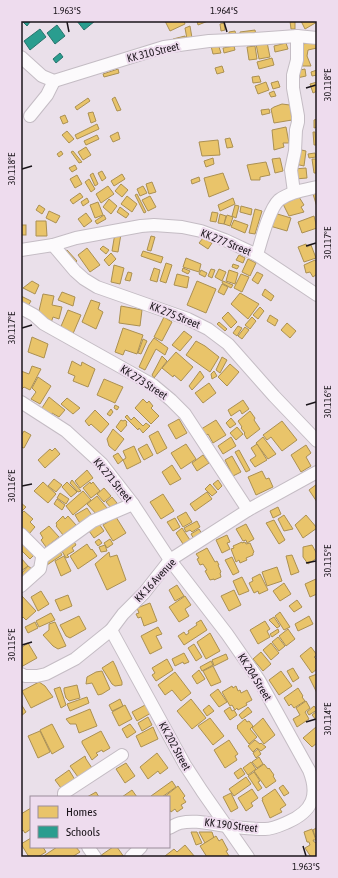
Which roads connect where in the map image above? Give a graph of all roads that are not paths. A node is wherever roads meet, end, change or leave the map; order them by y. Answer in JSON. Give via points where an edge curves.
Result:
{"nodes":[{"id":1,"x":297,"y":36,"type":"junction"},
{"id":2,"x":317,"y":38,"type":"edge"},
{"id":3,"x":21,"y":57,"type":"edge"},
{"id":4,"x":54,"y":82,"type":"junction"},
{"id":5,"x":30,"y":116,"type":"dead end"},
{"id":6,"x":317,"y":187,"type":"edge"},
{"id":7,"x":294,"y":192,"type":"junction"},
{"id":8,"x":53,"y":245,"type":"junction"},
{"id":9,"x":21,"y":250,"type":"edge"},
{"id":10,"x":257,"y":255,"type":"junction"},
{"id":11,"x":317,"y":295,"type":"edge"},
{"id":12,"x":21,"y":308,"type":"edge"},
{"id":13,"x":21,"y":402,"type":"edge"},
{"id":14,"x":317,"y":441,"type":"edge"},
{"id":15,"x":317,"y":472,"type":"edge"},
{"id":16,"x":133,"y":504,"type":"junction"},
{"id":17,"x":248,"y":510,"type":"junction"},
{"id":18,"x":21,"y":534,"type":"edge"},
{"id":19,"x":42,"y":558,"type":"junction"},
{"id":20,"x":170,"y":560,"type":"junction"},
{"id":21,"x":21,"y":586,"type":"edge"},
{"id":22,"x":111,"y":630,"type":"junction"},
{"id":23,"x":21,"y":674,"type":"edge"},
{"id":24,"x":122,"y":755,"type":"dead end"},
{"id":25,"x":64,"y":796,"type":"edge"},
{"id":26,"x":313,"y":802,"type":"edge"},
{"id":27,"x":226,"y":826,"type":"junction"},
{"id":28,"x":170,"y":828,"type":"edge"},
{"id":29,"x":89,"y":848,"type":"edge"},
{"id":30,"x":140,"y":848,"type":"edge"},
{"id":31,"x":95,"y":857,"type":"edge"},
{"id":32,"x":131,"y":857,"type":"edge"},
{"id":33,"x":248,"y":857,"type":"edge"}],
"edges":[{"from":1,"to":2,"type":"street","name":"KK 310 Street"},
{"from":1,"to":4,"type":"street","name":"KK 310 Street","via":[[209,41],[164,47]]},
{"from":1,"to":7,"type":"street","via":[[293,88],[298,122],[291,170]]},
{"from":3,"to":4,"type":"street","via":[[42,76]]},
{"from":4,"to":5,"type":"street"},
{"from":6,"to":7,"type":"street"},
{"from":7,"to":10,"type":"street","via":[[279,200],[274,207]]},
{"from":8,"to":9,"type":"street","name":"KK 277 Street"},
{"from":8,"to":10,"type":"street","name":"KK 277 Street","via":[[76,238],[154,225],[201,230]]},
{"from":8,"to":14,"type":"street","name":"KK 275 Street","via":[[74,271],[97,287],[188,319],[208,329],[228,344]]},
{"from":10,"to":11,"type":"street","name":"KK 277 Street"},
{"from":12,"to":17,"type":"street","name":"KK 273 Street","via":[[44,324],[153,385],[171,400],[185,414]]},
{"from":13,"to":16,"type":"street","name":"KK 271 Street","via":[[66,431],[102,464]]},
{"from":15,"to":17,"type":"street","name":"KK 16 Avenue"},
{"from":16,"to":19,"type":"street","via":[[93,521]]},
{"from":16,"to":20,"type":"street","name":"KK 271 Street"},
{"from":17,"to":20,"type":"street","name":"KK 16 Avenue"},
{"from":18,"to":19,"type":"street"},
{"from":19,"to":21,"type":"street","via":[[40,569]]},
{"from":20,"to":22,"type":"street","name":"KK 16 Avenue"},
{"from":20,"to":26,"type":"street","name":"KK 204 Street","via":[[259,680],[309,770],[313,780]]},
{"from":22,"to":23,"type":"street","name":"KK 16 Avenue","via":[[75,658],[46,674]]},
{"from":22,"to":27,"type":"street","name":"KK 202 Street","via":[[185,765]]},
{"from":24,"to":25,"type":"street","via":[[64,793]]},
{"from":26,"to":27,"type":"street","name":"KK 190 Street","via":[[305,812],[278,826],[266,829]]},
{"from":27,"to":28,"type":"street","name":"KK 190 Street","via":[[197,821],[180,823]]},
{"from":27,"to":33,"type":"street","name":"KK 202 Street"},
{"from":29,"to":31,"type":"street"},
{"from":30,"to":32,"type":"street"}]}
